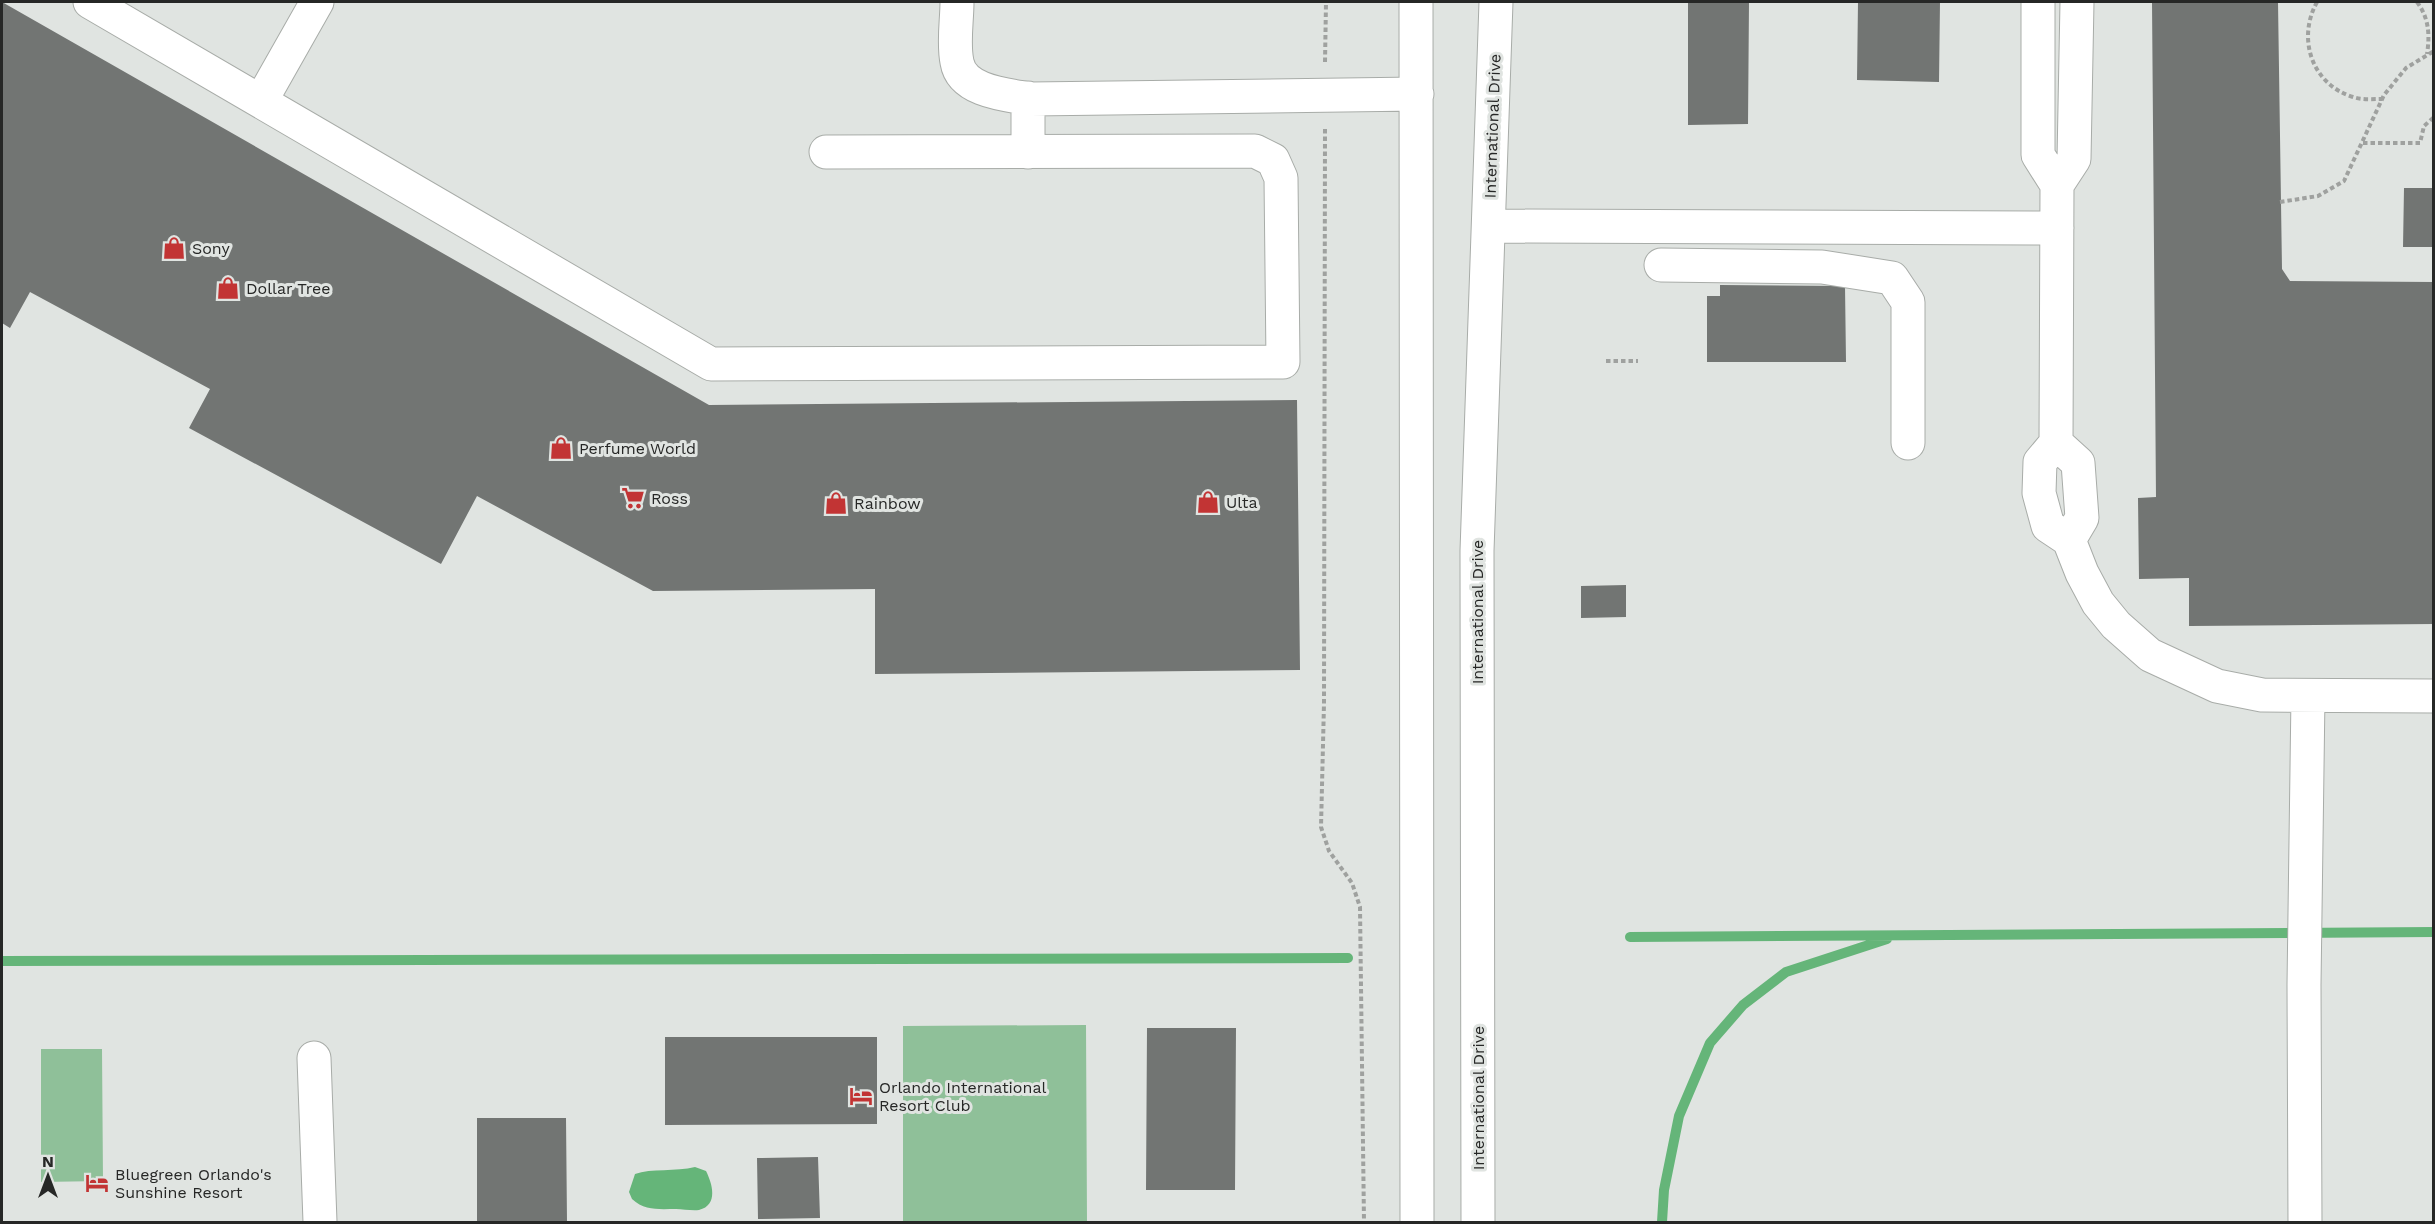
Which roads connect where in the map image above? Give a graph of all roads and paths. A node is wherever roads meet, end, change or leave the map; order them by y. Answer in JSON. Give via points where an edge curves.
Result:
{"nodes":[{"id":1,"x":90,"y":2,"type":"edge"},
{"id":2,"x":317,"y":2,"type":"edge"},
{"id":3,"x":957,"y":2,"type":"edge"},
{"id":4,"x":1326,"y":2,"type":"edge"},
{"id":5,"x":1416,"y":2,"type":"edge"},
{"id":6,"x":1496,"y":2,"type":"edge"},
{"id":7,"x":2038,"y":2,"type":"edge"},
{"id":8,"x":2077,"y":2,"type":"edge"},
{"id":9,"x":2317,"y":2,"type":"edge"},
{"id":10,"x":2417,"y":2,"type":"edge"},
{"id":11,"x":2433,"y":51,"type":"edge"},
{"id":12,"x":2427,"y":55,"type":"junction"},
{"id":13,"x":1325,"y":94,"type":"junction"},
{"id":14,"x":1417,"y":94,"type":"junction"},
{"id":15,"x":1028,"y":98,"type":"junction"},
{"id":16,"x":2382,"y":99,"type":"junction"},
{"id":17,"x":261,"y":101,"type":"junction"},
{"id":18,"x":2433,"y":117,"type":"edge"},
{"id":19,"x":2363,"y":142,"type":"junction"},
{"id":20,"x":826,"y":152,"type":"dead end"},
{"id":21,"x":1028,"y":152,"type":"junction"},
{"id":22,"x":2057,"y":185,"type":"junction"},
{"id":23,"x":2280,"y":202,"type":"dead end"},
{"id":24,"x":1489,"y":226,"type":"junction"},
{"id":25,"x":2057,"y":228,"type":"junction"},
{"id":26,"x":1661,"y":265,"type":"dead end"},
{"id":27,"x":1606,"y":361,"type":"dead end"},
{"id":28,"x":1638,"y":361,"type":"dead end"},
{"id":29,"x":1908,"y":443,"type":"dead end"},
{"id":30,"x":2308,"y":696,"type":"junction"},
{"id":31,"x":2433,"y":696,"type":"edge"},
{"id":32,"x":314,"y":1058,"type":"dead end"},
{"id":33,"x":320,"y":1222,"type":"edge"},
{"id":34,"x":1364,"y":1222,"type":"edge"},
{"id":35,"x":1417,"y":1222,"type":"edge"},
{"id":36,"x":1478,"y":1222,"type":"edge"},
{"id":37,"x":2305,"y":1222,"type":"edge"}],
"edges":[{"from":1,"to":17,"type":"street"},
{"from":2,"to":17,"type":"street"},
{"from":3,"to":15,"type":"street","via":[[957,64],[966,80],[991,91]]},
{"from":4,"to":13,"type":"path"},
{"from":5,"to":14,"type":"street"},
{"from":6,"to":24,"type":"street","name":"International Drive"},
{"from":7,"to":22,"type":"street","via":[[2037,155]]},
{"from":8,"to":22,"type":"street","via":[[2074,159]]},
{"from":9,"to":16,"type":"path","via":[[2310,14],[2307,39],[2316,70],[2341,92],[2355,98]]},
{"from":10,"to":12,"type":"path","via":[[2430,33]]},
{"from":11,"to":12,"type":"path"},
{"from":12,"to":16,"type":"path","via":[[2406,68]]},
{"from":13,"to":14,"type":"street"},
{"from":13,"to":15,"type":"street"},
{"from":13,"to":34,"type":"path","via":[[1321,827],[1329,851],[1352,883],[1360,908]]},
{"from":14,"to":35,"type":"street"},
{"from":15,"to":21,"type":"street"},
{"from":16,"to":19,"type":"path"},
{"from":17,"to":21,"type":"street","via":[[711,364],[1282,362],[1281,178],[1273,160],[1255,151]]},
{"from":18,"to":19,"type":"path","via":[[2424,126],[2420,142]]},
{"from":19,"to":23,"type":"path","via":[[2344,181],[2318,196]]},
{"from":20,"to":21,"type":"street"},
{"from":22,"to":25,"type":"street"},
{"from":24,"to":25,"type":"street"},
{"from":24,"to":36,"type":"street","name":"International Drive","via":[[1477,551]]},
{"from":25,"to":30,"type":"street","via":[[2056,443],[2040,462],[2039,493],[2048,526],[2069,540],[2098,603],[2150,655],[2217,686],[2262,695]]},
{"from":26,"to":29,"type":"street","via":[[1822,267],[1892,278],[1908,302]]},
{"from":27,"to":28,"type":"path"},
{"from":30,"to":31,"type":"street"},
{"from":30,"to":37,"type":"street"},
{"from":32,"to":33,"type":"street"}]}
